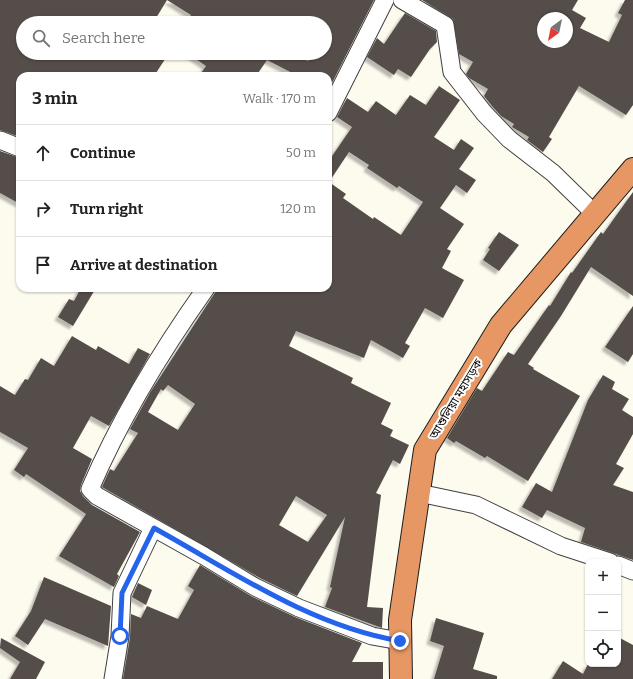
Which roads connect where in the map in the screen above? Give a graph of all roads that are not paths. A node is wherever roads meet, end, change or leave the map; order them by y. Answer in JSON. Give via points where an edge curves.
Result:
{"nodes":[{"id":1,"x":386,"y":0,"type":"edge"},
{"id":2,"x":402,"y":0,"type":"edge"},
{"id":3,"x":332,"y":105,"type":"edge"},
{"id":4,"x":0,"y":140,"type":"edge"},
{"id":5,"x":16,"y":146,"type":"edge"},
{"id":6,"x":633,"y":169,"type":"edge"},
{"id":7,"x":595,"y":214,"type":"junction"},
{"id":8,"x":203,"y":292,"type":"edge"},
{"id":9,"x":419,"y":493,"type":"junction"},
{"id":10,"x":154,"y":528,"type":"junction"},
{"id":11,"x":601,"y":559,"type":"edge"},
{"id":12,"x":621,"y":566,"type":"edge"},
{"id":13,"x":633,"y":571,"type":"edge"},
{"id":14,"x":400,"y":641,"type":"junction"},
{"id":15,"x":113,"y":679,"type":"edge"},
{"id":16,"x":401,"y":679,"type":"edge"}],
"edges":[{"from":1,"to":3,"type":"street"},
{"from":2,"to":7,"type":"street","via":[[445,25],[452,72],[484,113],[509,139],[553,173]]},
{"from":4,"to":5,"type":"street"},
{"from":6,"to":7,"type":"highway","name":"আশুলিয়া মহাসড়ক"},
{"from":7,"to":9,"type":"highway","name":"আশুলিয়া মহাসড়ক","via":[[501,325],[425,450]]},
{"from":8,"to":10,"type":"street","via":[[185,317],[134,403],[90,489],[97,496]]},
{"from":9,"to":11,"type":"street","via":[[476,504],[561,546]]},
{"from":9,"to":14,"type":"highway","name":"আশুলিয়া মহাসড়ক","via":[[400,620]]},
{"from":10,"to":14,"type":"street","via":[[255,587],[299,608],[372,636]]},
{"from":10,"to":15,"type":"street","via":[[122,593],[120,636]]},
{"from":12,"to":13,"type":"street"},
{"from":14,"to":16,"type":"highway","name":"আশুলিয়া মহাসড়ক"}]}
